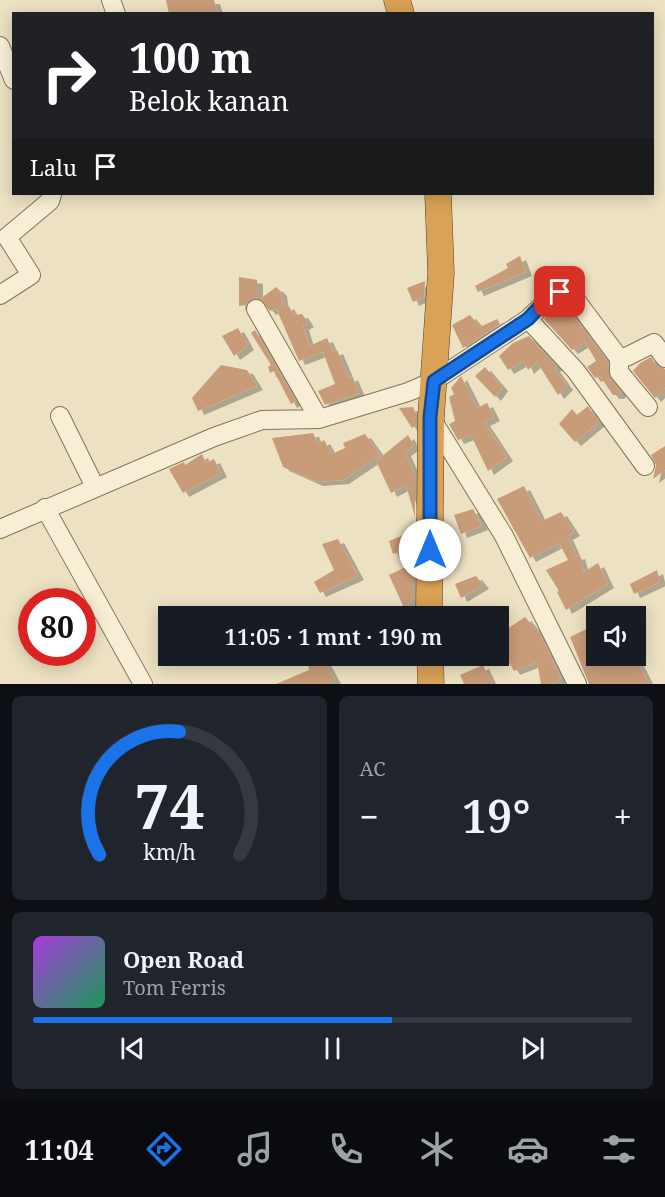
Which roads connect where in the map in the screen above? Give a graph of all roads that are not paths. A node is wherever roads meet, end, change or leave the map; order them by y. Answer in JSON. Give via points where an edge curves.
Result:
{"nodes":[{"id":1,"x":0,"y":46,"type":"edge"},
{"id":2,"x":12,"y":75,"type":"edge"},
{"id":3,"x":52,"y":195,"type":"edge"},
{"id":4,"x":438,"y":195,"type":"edge"},
{"id":5,"x":0,"y":295,"type":"edge"},
{"id":6,"x":256,"y":309,"type":"dead end"},
{"id":7,"x":528,"y":319,"type":"junction"},
{"id":8,"x":619,"y":358,"type":"junction"},
{"id":9,"x":665,"y":358,"type":"edge"},
{"id":10,"x":434,"y":381,"type":"junction"},
{"id":11,"x":648,"y":407,"type":"dead end"},
{"id":12,"x":60,"y":416,"type":"dead end"},
{"id":13,"x":430,"y":417,"type":"junction"},
{"id":14,"x":319,"y":419,"type":"junction"},
{"id":15,"x":645,"y":466,"type":"dead end"},
{"id":16,"x":95,"y":487,"type":"junction"},
{"id":17,"x":45,"y":508,"type":"junction"},
{"id":18,"x":0,"y":528,"type":"edge"},
{"id":19,"x":429,"y":606,"type":"edge"},
{"id":20,"x":430,"y":666,"type":"edge"},
{"id":21,"x":143,"y":684,"type":"edge"},
{"id":22,"x":431,"y":684,"type":"edge"},
{"id":23,"x":577,"y":684,"type":"edge"}],
"edges":[{"from":1,"to":2,"type":"street"},
{"from":3,"to":5,"type":"street","via":[[50,201],[7,237],[31,275]]},
{"from":4,"to":10,"type":"highway","via":[[441,273]]},
{"from":6,"to":14,"type":"street"},
{"from":7,"to":8,"type":"street","via":[[554,294],[566,292]]},
{"from":7,"to":10,"type":"street"},
{"from":7,"to":15,"type":"street","via":[[576,372]]},
{"from":8,"to":9,"type":"street","via":[[654,343]]},
{"from":8,"to":11,"type":"street","via":[[619,372]]},
{"from":10,"to":13,"type":"highway"},
{"from":10,"to":14,"type":"street"},
{"from":12,"to":16,"type":"street"},
{"from":13,"to":19,"type":"highway"},
{"from":13,"to":23,"type":"street","via":[[504,536]]},
{"from":14,"to":16,"type":"street","via":[[262,420]]},
{"from":16,"to":17,"type":"street"},
{"from":17,"to":18,"type":"street"},
{"from":17,"to":21,"type":"street"},
{"from":20,"to":22,"type":"highway"}]}
